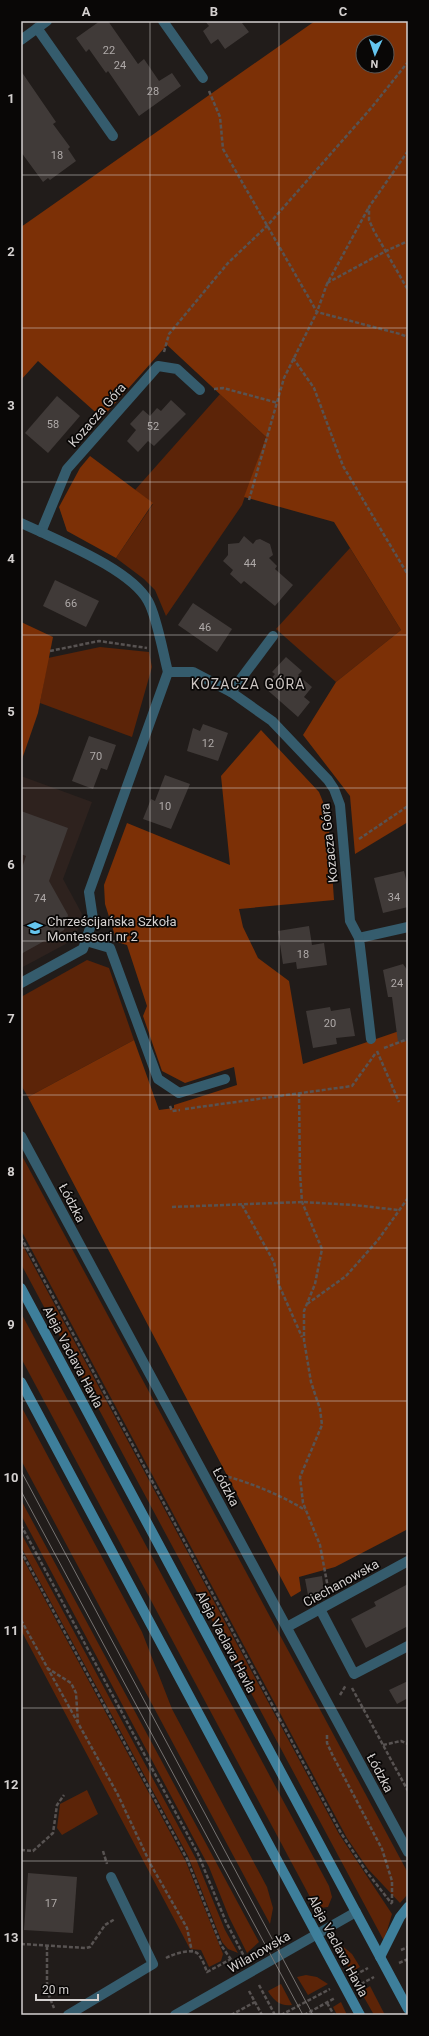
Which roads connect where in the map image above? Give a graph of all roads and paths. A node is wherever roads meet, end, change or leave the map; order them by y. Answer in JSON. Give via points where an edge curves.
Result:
{"nodes":[{"id":1,"x":47,"y":21,"type":"edge"},
{"id":2,"x":163,"y":21,"type":"edge"},
{"id":3,"x":37,"y":28,"type":"junction"},
{"id":4,"x":21,"y":40,"type":"edge"},
{"id":5,"x":408,"y":62,"type":"edge"},
{"id":6,"x":203,"y":78,"type":"joint"},
{"id":7,"x":113,"y":136,"type":"dead end"},
{"id":8,"x":408,"y":151,"type":"edge"},
{"id":9,"x":369,"y":207,"type":"junction"},
{"id":10,"x":268,"y":226,"type":"junction"},
{"id":11,"x":408,"y":241,"type":"edge"},
{"id":12,"x":386,"y":251,"type":"junction"},
{"id":13,"x":327,"y":284,"type":"junction"},
{"id":14,"x":408,"y":290,"type":"edge"},
{"id":15,"x":318,"y":312,"type":"junction"},
{"id":16,"x":408,"y":338,"type":"edge"},
{"id":17,"x":293,"y":358,"type":"junction"},
{"id":18,"x":158,"y":366,"type":"junction"},
{"id":19,"x":200,"y":390,"type":"joint"},
{"id":20,"x":278,"y":403,"type":"junction"},
{"id":21,"x":248,"y":500,"type":"dead end"},
{"id":22,"x":21,"y":523,"type":"edge"},
{"id":23,"x":41,"y":532,"type":"junction"},
{"id":24,"x":408,"y":575,"type":"edge"},
{"id":25,"x":273,"y":636,"type":"dead end"},
{"id":26,"x":161,"y":648,"type":"junction"},
{"id":27,"x":50,"y":650,"type":"dead end"},
{"id":28,"x":168,"y":672,"type":"junction"},
{"id":29,"x":231,"y":692,"type":"junction"},
{"id":30,"x":408,"y":806,"type":"edge"},
{"id":31,"x":344,"y":848,"type":"junction"},
{"id":32,"x":408,"y":927,"type":"edge"},
{"id":33,"x":359,"y":938,"type":"junction"},
{"id":34,"x":86,"y":941,"type":"junction"},
{"id":35,"x":21,"y":984,"type":"edge"},
{"id":36,"x":371,"y":1038,"type":"joint"},
{"id":37,"x":408,"y":1038,"type":"edge"},
{"id":38,"x":377,"y":1051,"type":"junction"},
{"id":39,"x":225,"y":1079,"type":"dead end"},
{"id":40,"x":170,"y":1086,"type":"junction"},
{"id":41,"x":299,"y":1093,"type":"junction"},
{"id":42,"x":399,"y":1102,"type":"dead end"},
{"id":43,"x":21,"y":1136,"type":"edge"},
{"id":44,"x":408,"y":1198,"type":"edge"},
{"id":45,"x":302,"y":1202,"type":"junction"},
{"id":46,"x":242,"y":1204,"type":"junction"},
{"id":47,"x":172,"y":1207,"type":"dead end"},
{"id":48,"x":398,"y":1210,"type":"junction"},
{"id":49,"x":21,"y":1237,"type":"edge"},
{"id":50,"x":21,"y":1288,"type":"edge"},
{"id":51,"x":306,"y":1304,"type":"junction"},
{"id":52,"x":304,"y":1340,"type":"junction"},
{"id":53,"x":21,"y":1382,"type":"edge"},
{"id":54,"x":202,"y":1470,"type":"junction"},
{"id":55,"x":306,"y":1510,"type":"junction"},
{"id":56,"x":21,"y":1525,"type":"edge"},
{"id":57,"x":21,"y":1551,"type":"edge"},
{"id":58,"x":408,"y":1561,"type":"edge"},
{"id":59,"x":332,"y":1602,"type":"junction"},
{"id":60,"x":320,"y":1609,"type":"junction"},
{"id":61,"x":21,"y":1620,"type":"edge"},
{"id":62,"x":287,"y":1627,"type":"junction"},
{"id":63,"x":408,"y":1646,"type":"edge"},
{"id":64,"x":47,"y":1668,"type":"junction"},
{"id":65,"x":351,"y":1688,"type":"dead end"},
{"id":66,"x":78,"y":1723,"type":"junction"},
{"id":67,"x":383,"y":1744,"type":"junction"},
{"id":68,"x":408,"y":1744,"type":"edge"},
{"id":69,"x":408,"y":1780,"type":"edge"},
{"id":70,"x":403,"y":1782,"type":"junction"},
{"id":71,"x":408,"y":1791,"type":"edge"},
{"id":72,"x":64,"y":1795,"type":"dead end"},
{"id":73,"x":21,"y":1850,"type":"edge"},
{"id":74,"x":104,"y":1851,"type":"dead end"},
{"id":75,"x":408,"y":1852,"type":"edge"},
{"id":76,"x":105,"y":1857,"type":"dead end"},
{"id":77,"x":110,"y":1877,"type":"dead end"},
{"id":78,"x":408,"y":1907,"type":"edge"},
{"id":79,"x":128,"y":1911,"type":"junction"},
{"id":80,"x":356,"y":1912,"type":"junction"},
{"id":81,"x":400,"y":1917,"type":"junction"},
{"id":82,"x":317,"y":1934,"type":"junction"},
{"id":83,"x":21,"y":1944,"type":"edge"},
{"id":84,"x":47,"y":1946,"type":"junction"},
{"id":85,"x":192,"y":1952,"type":"junction"},
{"id":86,"x":177,"y":1953,"type":"dead end"},
{"id":87,"x":380,"y":1957,"type":"junction"},
{"id":88,"x":231,"y":1959,"type":"junction"},
{"id":89,"x":405,"y":1960,"type":"dead end"},
{"id":90,"x":408,"y":1963,"type":"edge"},
{"id":91,"x":251,"y":1971,"type":"junction"},
{"id":92,"x":241,"y":1977,"type":"junction"},
{"id":93,"x":255,"y":2002,"type":"junction"},
{"id":94,"x":327,"y":2003,"type":"dead end"},
{"id":95,"x":55,"y":2009,"type":"dead end"},
{"id":96,"x":408,"y":2009,"type":"edge"},
{"id":97,"x":68,"y":2015,"type":"edge"},
{"id":98,"x":175,"y":2015,"type":"edge"},
{"id":99,"x":231,"y":2015,"type":"edge"},
{"id":100,"x":262,"y":2015,"type":"edge"},
{"id":101,"x":276,"y":2015,"type":"edge"},
{"id":102,"x":334,"y":2015,"type":"edge"},
{"id":103,"x":360,"y":2015,"type":"edge"}],
"edges":[{"from":1,"to":3,"type":"street"},
{"from":2,"to":6,"type":"street"},
{"from":3,"to":4,"type":"street"},
{"from":3,"to":7,"type":"street"},
{"from":5,"to":10,"type":"path"},
{"from":6,"to":10,"type":"path","via":[[220,117],[223,149]]},
{"from":8,"to":9,"type":"path"},
{"from":9,"to":12,"type":"path","via":[[369,220]]},
{"from":9,"to":13,"type":"path"},
{"from":10,"to":15,"type":"path"},
{"from":10,"to":18,"type":"path","via":[[228,263],[169,334]]},
{"from":11,"to":12,"type":"path"},
{"from":12,"to":13,"type":"path"},
{"from":12,"to":14,"type":"path"},
{"from":13,"to":15,"type":"path"},
{"from":15,"to":16,"type":"path"},
{"from":15,"to":17,"type":"path"},
{"from":17,"to":20,"type":"path","via":[[284,378]]},
{"from":17,"to":24,"type":"path","via":[[314,388],[344,466]]},
{"from":18,"to":19,"type":"street","via":[[177,369]]},
{"from":18,"to":23,"type":"street","name":"Kozacza Góra","via":[[67,469]]},
{"from":19,"to":20,"type":"path","via":[[223,388]]},
{"from":20,"to":21,"type":"path"},
{"from":22,"to":23,"type":"street"},
{"from":23,"to":26,"type":"street","via":[[101,561],[132,584],[148,601]]},
{"from":25,"to":29,"type":"street"},
{"from":26,"to":27,"type":"path","via":[[99,641]]},
{"from":26,"to":28,"type":"street"},
{"from":28,"to":29,"type":"street","name":"Kozacza Góra","via":[[193,672]]},
{"from":28,"to":34,"type":"street","via":[[90,892],[93,919]]},
{"from":29,"to":31,"type":"street","name":"Kozacza Góra","via":[[272,721],[328,780],[340,805]]},
{"from":30,"to":31,"type":"path"},
{"from":31,"to":33,"type":"street","name":"Kozacza Góra","via":[[350,921]]},
{"from":32,"to":33,"type":"street"},
{"from":33,"to":36,"type":"street","name":"Kozacza Góra"},
{"from":34,"to":35,"type":"street","via":[[83,949]]},
{"from":34,"to":40,"type":"street","via":[[110,948],[158,1079]]},
{"from":36,"to":38,"type":"path"},
{"from":37,"to":38,"type":"path"},
{"from":38,"to":41,"type":"path","via":[[352,1086]]},
{"from":38,"to":42,"type":"path"},
{"from":39,"to":40,"type":"street","via":[[179,1093]]},
{"from":40,"to":41,"type":"path","via":[[167,1099],[172,1111]]},
{"from":41,"to":45,"type":"path"},
{"from":43,"to":54,"type":"street","name":"Łódzka"},
{"from":44,"to":48,"type":"path"},
{"from":45,"to":46,"type":"path"},
{"from":45,"to":48,"type":"path"},
{"from":45,"to":51,"type":"path","via":[[322,1249],[315,1284]]},
{"from":46,"to":47,"type":"path"},
{"from":46,"to":52,"type":"path","via":[[274,1262],[279,1285]]},
{"from":48,"to":51,"type":"path","via":[[378,1240],[346,1276]]},
{"from":49,"to":81,"type":"path","via":[[341,1833]]},
{"from":50,"to":80,"type":"main road","name":"Aleja Vaclava Havla"},
{"from":51,"to":52,"type":"path"},
{"from":52,"to":55,"type":"path","via":[[310,1382],[320,1409],[322,1425],[300,1477]]},
{"from":53,"to":82,"type":"main road","name":"Aleja Vaclava Havla"},
{"from":54,"to":55,"type":"path","via":[[245,1482],[285,1498]]},
{"from":54,"to":62,"type":"street","name":"Łódzka"},
{"from":55,"to":59,"type":"path","via":[[320,1545]]},
{"from":56,"to":91,"type":"path","via":[[198,1854],[226,1922]]},
{"from":57,"to":88,"type":"path","via":[[186,1859],[221,1945]]},
{"from":58,"to":59,"type":"street","name":"Ciechanowska"},
{"from":59,"to":60,"type":"street","name":"Ciechanowska"},
{"from":60,"to":62,"type":"street","name":"Ciechanowska"},
{"from":60,"to":63,"type":"street","via":[[354,1674]]},
{"from":61,"to":64,"type":"path"},
{"from":62,"to":75,"type":"street","name":"Łódzka"},
{"from":64,"to":66,"type":"path"},
{"from":64,"to":66,"type":"path","via":[[71,1683],[76,1693]]},
{"from":65,"to":67,"type":"path"},
{"from":66,"to":85,"type":"path","via":[[151,1865],[187,1928]]},
{"from":67,"to":68,"type":"path","via":[[401,1741]]},
{"from":67,"to":70,"type":"path"},
{"from":69,"to":70,"type":"path"},
{"from":70,"to":71,"type":"path"},
{"from":72,"to":73,"type":"path","via":[[57,1805],[54,1833],[33,1851]]},
{"from":74,"to":76,"type":"path"},
{"from":77,"to":79,"type":"street"},
{"from":78,"to":81,"type":"main road"},
{"from":79,"to":84,"type":"path","via":[[105,1925],[90,1947]]},
{"from":79,"to":97,"type":"street","via":[[154,1964]]},
{"from":80,"to":82,"type":"street","name":"Wilanowska"},
{"from":80,"to":87,"type":"main road","name":"Aleja Vaclava Havla"},
{"from":81,"to":87,"type":"main road"},
{"from":82,"to":91,"type":"street","name":"Wilanowska"},
{"from":82,"to":103,"type":"main road","name":"Aleja Vaclava Havla"},
{"from":83,"to":84,"type":"path"},
{"from":84,"to":95,"type":"path","via":[[47,1991]]},
{"from":85,"to":86,"type":"path"},
{"from":85,"to":88,"type":"path","via":[[199,1955],[207,1972]]},
{"from":87,"to":96,"type":"main road","name":"Aleja Vaclava Havla"},
{"from":88,"to":92,"type":"path"},
{"from":89,"to":90,"type":"path"},
{"from":91,"to":92,"type":"street","name":"Wilanowska"},
{"from":91,"to":101,"type":"path"},
{"from":92,"to":93,"type":"path"},
{"from":92,"to":98,"type":"street","name":"Wilanowska"},
{"from":93,"to":99,"type":"path"},
{"from":93,"to":100,"type":"path"},
{"from":94,"to":102,"type":"path"}]}
